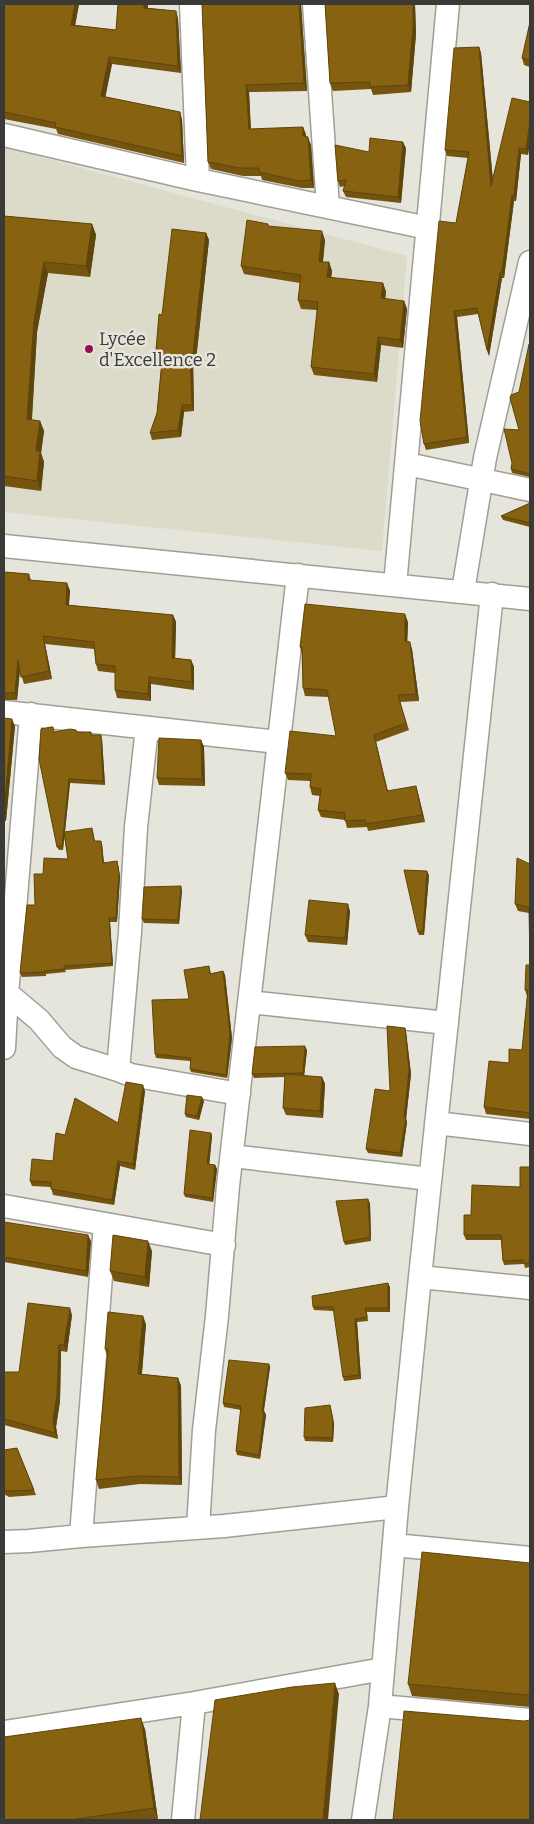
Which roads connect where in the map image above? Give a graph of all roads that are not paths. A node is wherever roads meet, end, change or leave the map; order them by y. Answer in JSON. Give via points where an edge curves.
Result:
{"nodes":[{"id":1,"x":191,"y":4,"type":"edge"},
{"id":2,"x":314,"y":4,"type":"edge"},
{"id":3,"x":448,"y":4,"type":"edge"},
{"id":4,"x":4,"y":135,"type":"edge"},
{"id":5,"x":198,"y":180,"type":"junction"},
{"id":6,"x":328,"y":207,"type":"junction"},
{"id":7,"x":428,"y":228,"type":"junction"},
{"id":8,"x":530,"y":262,"type":"edge"},
{"id":9,"x":406,"y":464,"type":"junction"},
{"id":10,"x":481,"y":479,"type":"junction"},
{"id":11,"x":530,"y":490,"type":"edge"},
{"id":12,"x":4,"y":546,"type":"edge"},
{"id":13,"x":298,"y":575,"type":"junction"},
{"id":14,"x":395,"y":585,"type":"junction"},
{"id":15,"x":462,"y":592,"type":"junction"},
{"id":16,"x":492,"y":594,"type":"junction"},
{"id":17,"x":530,"y":599,"type":"edge"},
{"id":18,"x":4,"y":712,"type":"edge"},
{"id":19,"x":31,"y":714,"type":"junction"},
{"id":20,"x":147,"y":728,"type":"junction"},
{"id":21,"x":278,"y":742,"type":"junction"},
{"id":22,"x":5,"y":992,"type":"edge"},
{"id":23,"x":249,"y":1002,"type":"junction"},
{"id":24,"x":447,"y":1023,"type":"junction"},
{"id":25,"x":4,"y":1048,"type":"edge"},
{"id":26,"x":118,"y":1070,"type":"junction"},
{"id":27,"x":239,"y":1094,"type":"junction"},
{"id":28,"x":436,"y":1123,"type":"junction"},
{"id":29,"x":530,"y":1134,"type":"edge"},
{"id":30,"x":232,"y":1156,"type":"junction"},
{"id":31,"x":430,"y":1179,"type":"junction"},
{"id":32,"x":4,"y":1206,"type":"edge"},
{"id":33,"x":105,"y":1224,"type":"junction"},
{"id":34,"x":224,"y":1245,"type":"junction"},
{"id":35,"x":420,"y":1277,"type":"junction"},
{"id":36,"x":530,"y":1288,"type":"edge"},
{"id":37,"x":397,"y":1507,"type":"junction"},
{"id":38,"x":198,"y":1528,"type":"junction"},
{"id":39,"x":81,"y":1536,"type":"junction"},
{"id":40,"x":4,"y":1542,"type":"edge"},
{"id":41,"x":394,"y":1546,"type":"junction"},
{"id":42,"x":530,"y":1558,"type":"edge"},
{"id":43,"x":383,"y":1669,"type":"junction"},
{"id":44,"x":194,"y":1703,"type":"junction"},
{"id":45,"x":380,"y":1706,"type":"junction"},
{"id":46,"x":530,"y":1720,"type":"edge"},
{"id":47,"x":4,"y":1732,"type":"edge"},
{"id":48,"x":183,"y":1820,"type":"edge"},
{"id":49,"x":363,"y":1820,"type":"edge"}],
"edges":[{"from":1,"to":5,"type":"street"},
{"from":2,"to":6,"type":"street"},
{"from":3,"to":7,"type":"street"},
{"from":4,"to":5,"type":"street"},
{"from":5,"to":6,"type":"street"},
{"from":6,"to":7,"type":"street"},
{"from":7,"to":9,"type":"street"},
{"from":8,"to":10,"type":"street"},
{"from":9,"to":10,"type":"street"},
{"from":9,"to":14,"type":"street"},
{"from":10,"to":11,"type":"street"},
{"from":10,"to":15,"type":"street"},
{"from":12,"to":13,"type":"street"},
{"from":13,"to":14,"type":"street"},
{"from":13,"to":21,"type":"street"},
{"from":14,"to":15,"type":"street"},
{"from":15,"to":16,"type":"street"},
{"from":16,"to":17,"type":"street"},
{"from":16,"to":24,"type":"street"},
{"from":18,"to":19,"type":"street"},
{"from":19,"to":20,"type":"street"},
{"from":19,"to":22,"type":"street"},
{"from":20,"to":21,"type":"street"},
{"from":20,"to":26,"type":"street","via":[[136,827]]},
{"from":21,"to":23,"type":"street"},
{"from":22,"to":25,"type":"street"},
{"from":22,"to":26,"type":"street","via":[[76,1057]]},
{"from":23,"to":24,"type":"street"},
{"from":23,"to":27,"type":"street"},
{"from":24,"to":28,"type":"street"},
{"from":26,"to":27,"type":"street"},
{"from":27,"to":30,"type":"street"},
{"from":28,"to":29,"type":"street"},
{"from":28,"to":31,"type":"street"},
{"from":30,"to":31,"type":"street"},
{"from":30,"to":34,"type":"street"},
{"from":31,"to":35,"type":"street"},
{"from":32,"to":33,"type":"street"},
{"from":33,"to":34,"type":"street"},
{"from":33,"to":39,"type":"street"},
{"from":34,"to":38,"type":"street","via":[[204,1430]]},
{"from":35,"to":36,"type":"street"},
{"from":35,"to":37,"type":"street"},
{"from":37,"to":38,"type":"street"},
{"from":37,"to":41,"type":"street"},
{"from":38,"to":39,"type":"street"},
{"from":39,"to":40,"type":"street"},
{"from":41,"to":42,"type":"street"},
{"from":41,"to":43,"type":"street"},
{"from":43,"to":44,"type":"street"},
{"from":43,"to":45,"type":"street"},
{"from":44,"to":47,"type":"street"},
{"from":44,"to":48,"type":"street"},
{"from":45,"to":46,"type":"street"},
{"from":45,"to":49,"type":"street"}]}
